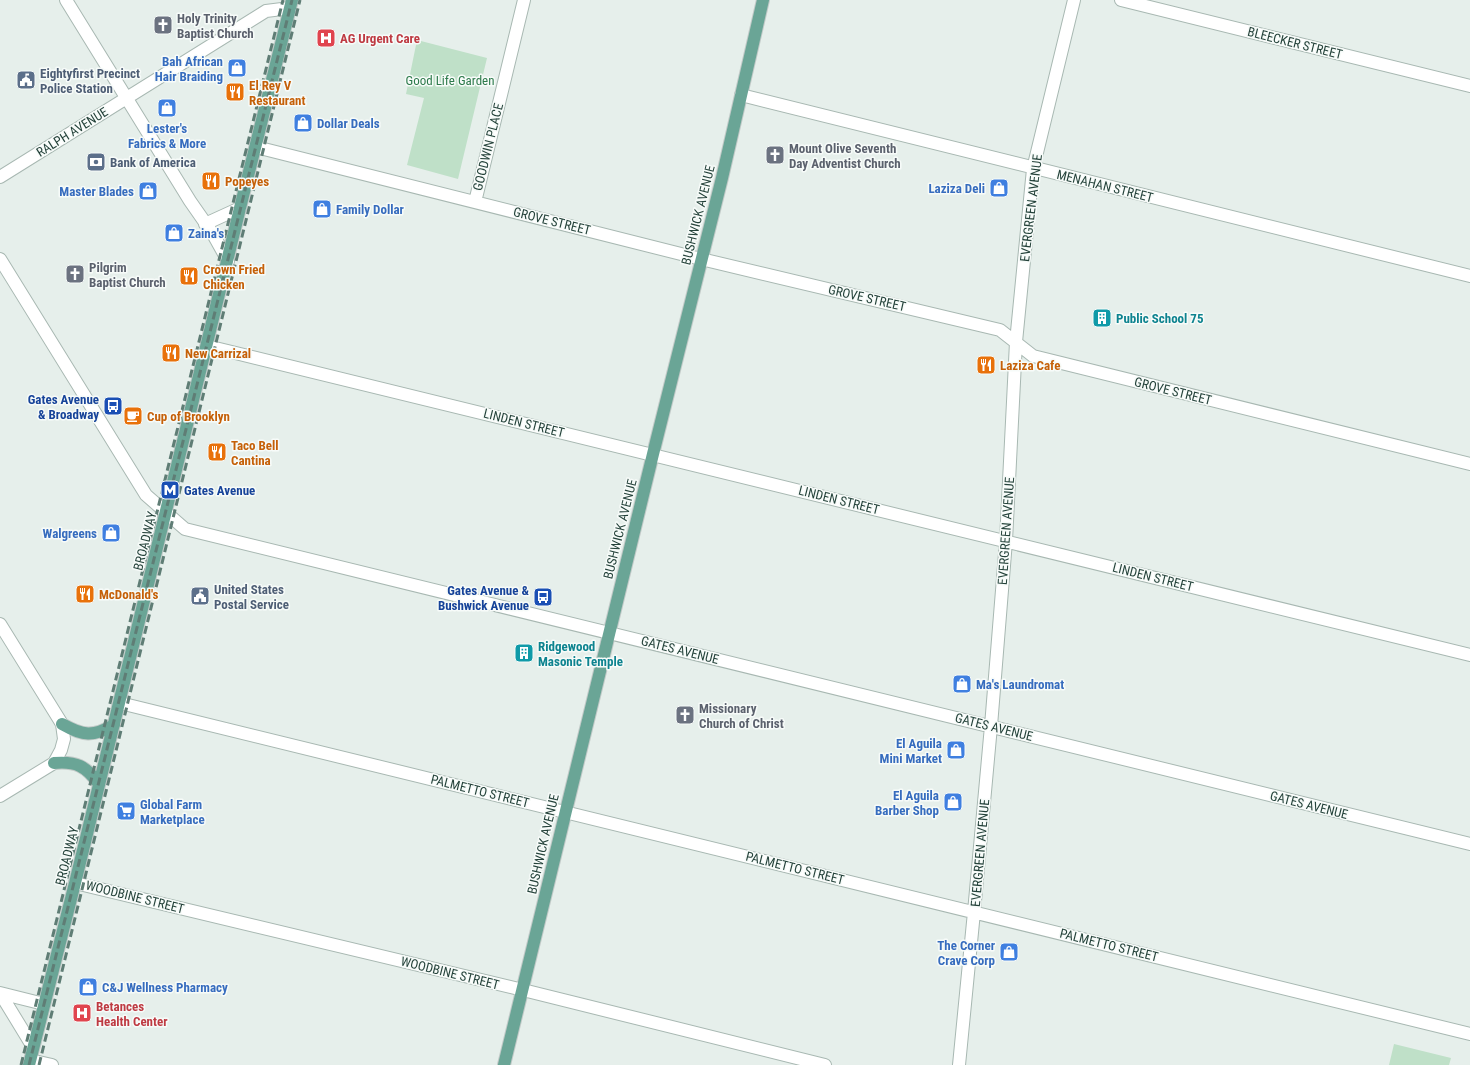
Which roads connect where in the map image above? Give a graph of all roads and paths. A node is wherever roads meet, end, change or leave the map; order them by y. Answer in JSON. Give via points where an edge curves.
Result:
{"nodes":[{"id":1,"x":66,"y":0,"type":"edge"},
{"id":2,"x":524,"y":0,"type":"edge"},
{"id":3,"x":762,"y":0,"type":"edge"},
{"id":4,"x":1074,"y":0,"type":"edge"},
{"id":5,"x":1121,"y":0,"type":"edge"},
{"id":6,"x":291,"y":4,"type":"edge"},
{"id":7,"x":1470,"y":86,"type":"edge"},
{"id":8,"x":741,"y":95,"type":"junction"},
{"id":9,"x":127,"y":98,"type":"junction"},
{"id":10,"x":256,"y":147,"type":"junction"},
{"id":11,"x":1033,"y":168,"type":"junction"},
{"id":12,"x":0,"y":177,"type":"edge"},
{"id":13,"x":475,"y":202,"type":"junction"},
{"id":14,"x":240,"y":208,"type":"junction"},
{"id":15,"x":205,"y":224,"type":"junction"},
{"id":16,"x":0,"y":259,"type":"edge"},
{"id":17,"x":701,"y":259,"type":"junction"},
{"id":18,"x":228,"y":261,"type":"junction"},
{"id":19,"x":1470,"y":276,"type":"edge"},
{"id":20,"x":1016,"y":342,"type":"junction"},
{"id":21,"x":207,"y":346,"type":"junction"},
{"id":22,"x":653,"y":454,"type":"junction"},
{"id":23,"x":1470,"y":464,"type":"edge"},
{"id":24,"x":166,"y":513,"type":"junction"},
{"id":25,"x":1006,"y":541,"type":"junction"},
{"id":26,"x":0,"y":624,"type":"edge"},
{"id":27,"x":609,"y":633,"type":"junction"},
{"id":28,"x":1470,"y":655,"type":"edge"},
{"id":29,"x":120,"y":703,"type":"junction"},
{"id":30,"x":62,"y":724,"type":"junction"},
{"id":31,"x":114,"y":725,"type":"junction"},
{"id":32,"x":991,"y":726,"type":"junction"},
{"id":33,"x":54,"y":763,"type":"junction"},
{"id":34,"x":100,"y":784,"type":"junction"},
{"id":35,"x":0,"y":796,"type":"edge"},
{"id":36,"x":565,"y":812,"type":"junction"},
{"id":37,"x":1470,"y":844,"type":"edge"},
{"id":38,"x":75,"y":883,"type":"junction"},
{"id":39,"x":974,"y":912,"type":"junction"},
{"id":40,"x":523,"y":990,"type":"junction"},
{"id":41,"x":0,"y":993,"type":"edge"},
{"id":42,"x":44,"y":1004,"type":"junction"},
{"id":43,"x":1470,"y":1034,"type":"edge"},
{"id":44,"x":33,"y":1047,"type":"junction"},
{"id":45,"x":29,"y":1062,"type":"edge"},
{"id":46,"x":52,"y":1065,"type":"edge"},
{"id":47,"x":504,"y":1065,"type":"edge"},
{"id":48,"x":825,"y":1065,"type":"edge"},
{"id":49,"x":958,"y":1065,"type":"edge"}],
"edges":[{"from":1,"to":9,"type":"street"},
{"from":2,"to":13,"type":"street","name":"GOODWIN PLACE"},
{"from":3,"to":8,"type":"main road","name":"BUSHWICK AVENUE"},
{"from":4,"to":11,"type":"street","name":"EVERGREEN AVENUE"},
{"from":5,"to":7,"type":"street","name":"BLEECKER STREET"},
{"from":6,"to":9,"type":"street","name":"RALPH AVENUE","via":[[266,11]]},
{"from":6,"to":10,"type":"main road","name":"BROADWAY"},
{"from":8,"to":11,"type":"street","name":"MENAHAN STREET"},
{"from":8,"to":17,"type":"main road","name":"BUSHWICK AVENUE"},
{"from":9,"to":12,"type":"street","name":"RALPH AVENUE"},
{"from":9,"to":15,"type":"street"},
{"from":10,"to":13,"type":"street","name":"GROVE STREET"},
{"from":10,"to":14,"type":"main road","name":"BROADWAY"},
{"from":11,"to":19,"type":"street","name":"MENAHAN STREET"},
{"from":11,"to":20,"type":"street","name":"EVERGREEN AVENUE"},
{"from":13,"to":17,"type":"street","name":"GROVE STREET"},
{"from":14,"to":15,"type":"street"},
{"from":14,"to":18,"type":"main road","name":"BROADWAY"},
{"from":15,"to":18,"type":"street"},
{"from":16,"to":24,"type":"street","name":"GATES AVENUE","via":[[146,495]]},
{"from":17,"to":20,"type":"street","name":"GROVE STREET","via":[[1000,330]]},
{"from":17,"to":22,"type":"main road","name":"BUSHWICK AVENUE"},
{"from":18,"to":21,"type":"main road","name":"BROADWAY"},
{"from":20,"to":23,"type":"street","name":"GROVE STREET","via":[[1033,356]]},
{"from":20,"to":25,"type":"street","name":"EVERGREEN AVENUE"},
{"from":21,"to":22,"type":"street","name":"LINDEN STREET"},
{"from":21,"to":24,"type":"main road","name":"BROADWAY"},
{"from":22,"to":25,"type":"street","name":"LINDEN STREET"},
{"from":22,"to":27,"type":"main road","name":"BUSHWICK AVENUE"},
{"from":24,"to":27,"type":"street","name":"GATES AVENUE","via":[[185,528]]},
{"from":24,"to":29,"type":"main road","name":"BROADWAY"},
{"from":25,"to":28,"type":"street","name":"LINDEN STREET"},
{"from":25,"to":32,"type":"street","name":"EVERGREEN AVENUE"},
{"from":26,"to":30,"type":"street"},
{"from":27,"to":32,"type":"street","name":"GATES AVENUE"},
{"from":27,"to":36,"type":"main road","name":"BUSHWICK AVENUE"},
{"from":29,"to":31,"type":"main road","name":"BROADWAY"},
{"from":29,"to":36,"type":"street","name":"PALMETTO STREET"},
{"from":30,"to":31,"type":"main road","via":[[75,732],[88,735],[102,732]]},
{"from":30,"to":33,"type":"street","via":[[64,739]]},
{"from":31,"to":34,"type":"main road","name":"BROADWAY"},
{"from":32,"to":37,"type":"street","name":"GATES AVENUE"},
{"from":32,"to":39,"type":"street","name":"EVERGREEN AVENUE"},
{"from":33,"to":34,"type":"main road","via":[[68,762],[81,766],[92,773]]},
{"from":33,"to":35,"type":"street"},
{"from":34,"to":38,"type":"main road","name":"BROADWAY"},
{"from":36,"to":39,"type":"street","name":"PALMETTO STREET"},
{"from":36,"to":40,"type":"main road","name":"BUSHWICK AVENUE"},
{"from":38,"to":40,"type":"street","name":"WOODBINE STREET"},
{"from":38,"to":42,"type":"main road","name":"BROADWAY"},
{"from":39,"to":43,"type":"street","name":"PALMETTO STREET"},
{"from":39,"to":49,"type":"street","name":"EVERGREEN AVENUE"},
{"from":40,"to":47,"type":"main road","name":"BUSHWICK AVENUE"},
{"from":40,"to":48,"type":"street","name":"WOODBINE STREET"},
{"from":41,"to":42,"type":"street"},
{"from":41,"to":44,"type":"street"},
{"from":42,"to":44,"type":"main road","name":"BROADWAY"},
{"from":44,"to":45,"type":"main road","name":"BROADWAY"},
{"from":45,"to":46,"type":"street"}]}
